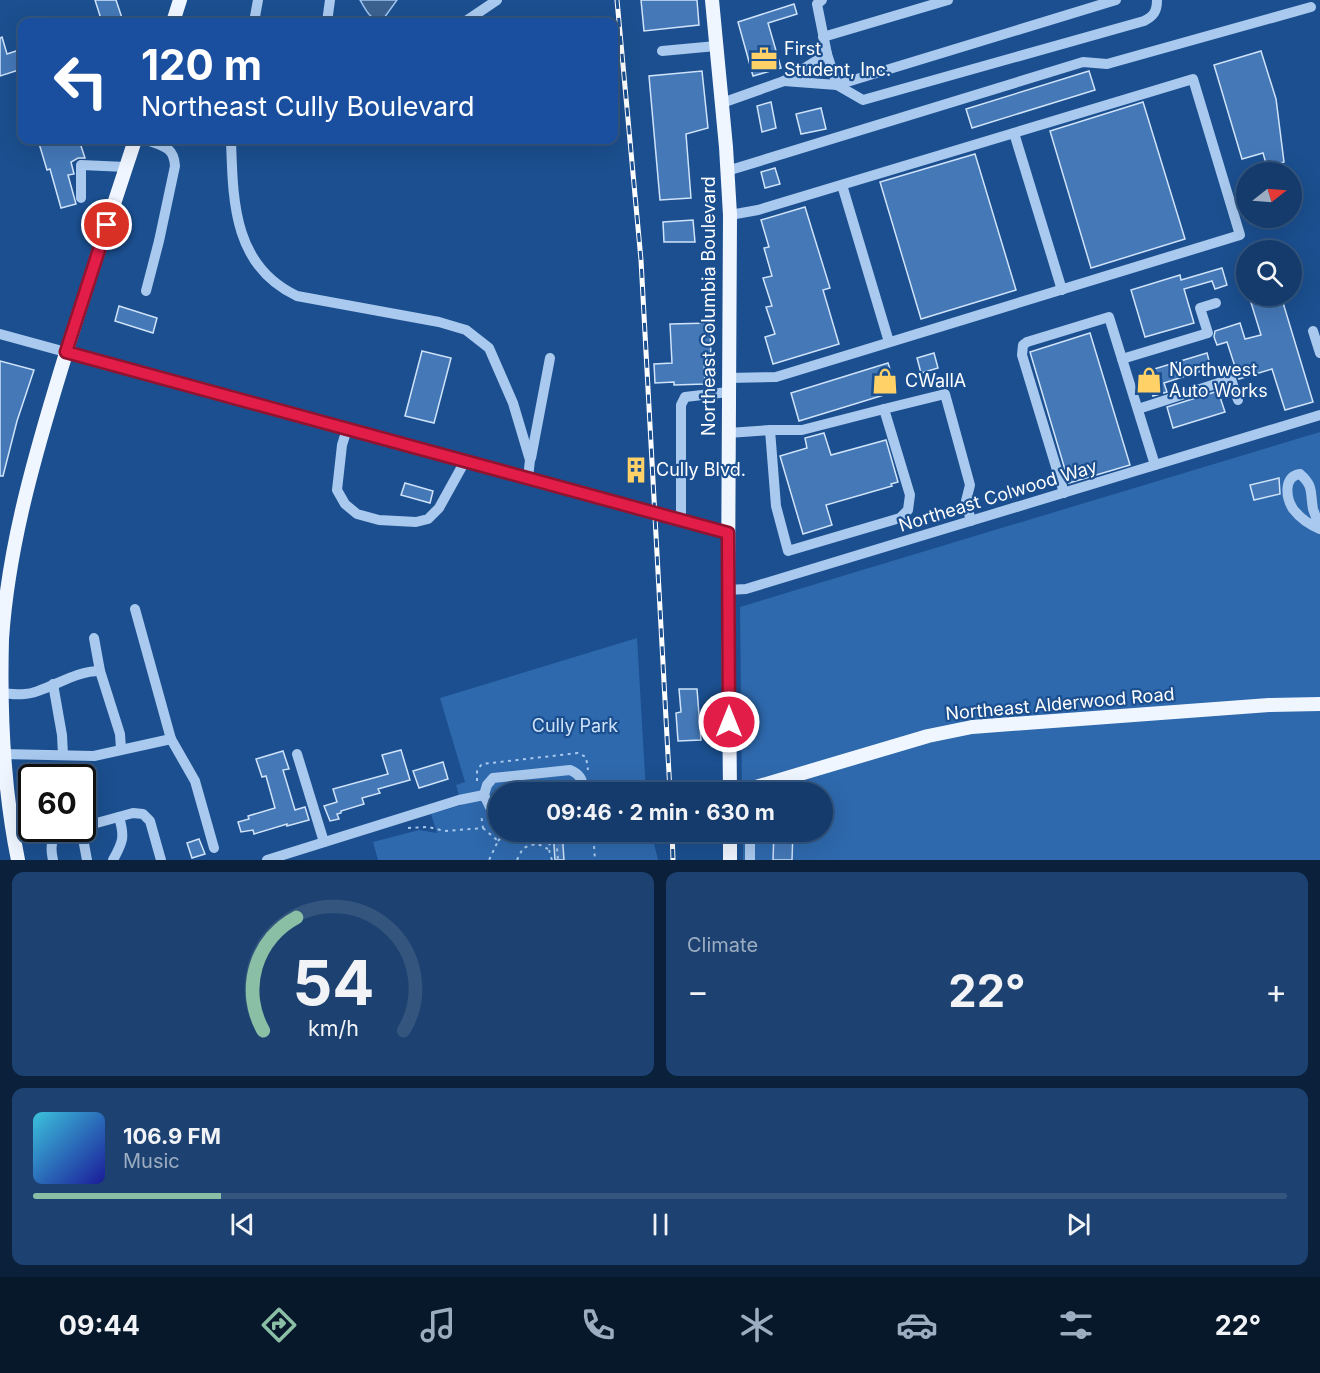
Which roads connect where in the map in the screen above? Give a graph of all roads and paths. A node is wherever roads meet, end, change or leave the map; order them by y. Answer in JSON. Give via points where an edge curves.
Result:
{"nodes":[{"id":1,"x":180,"y":0,"type":"edge"},
{"id":2,"x":258,"y":0,"type":"edge"},
{"id":3,"x":330,"y":0,"type":"edge"},
{"id":4,"x":497,"y":0,"type":"edge"},
{"id":5,"x":712,"y":0,"type":"edge"},
{"id":6,"x":822,"y":0,"type":"edge"},
{"id":7,"x":948,"y":0,"type":"edge"},
{"id":8,"x":1116,"y":0,"type":"edge"},
{"id":9,"x":1157,"y":0,"type":"edge"},
{"id":10,"x":1311,"y":7,"type":"dead end"},
{"id":11,"x":174,"y":18,"type":"edge"},
{"id":12,"x":255,"y":18,"type":"edge"},
{"id":13,"x":328,"y":18,"type":"edge"},
{"id":14,"x":470,"y":18,"type":"edge"},
{"id":15,"x":823,"y":37,"type":"junction"},
{"id":16,"x":716,"y":46,"type":"junction"},
{"id":17,"x":662,"y":51,"type":"dead end"},
{"id":18,"x":827,"y":54,"type":"junction"},
{"id":19,"x":784,"y":81,"type":"junction"},
{"id":20,"x":837,"y":85,"type":"junction"},
{"id":21,"x":722,"y":103,"type":"junction"},
{"id":22,"x":1014,"y":133,"type":"junction"},
{"id":23,"x":134,"y":144,"type":"edge"},
{"id":24,"x":156,"y":144,"type":"edge"},
{"id":25,"x":231,"y":144,"type":"edge"},
{"id":26,"x":126,"y":167,"type":"junction"},
{"id":27,"x":728,"y":171,"type":"junction"},
{"id":28,"x":842,"y":185,"type":"junction"},
{"id":29,"x":81,"y":198,"type":"dead end"},
{"id":30,"x":730,"y":215,"type":"junction"},
{"id":31,"x":1062,"y":290,"type":"junction"},
{"id":32,"x":146,"y":291,"type":"dead end"},
{"id":33,"x":1216,"y":303,"type":"dead end"},
{"id":34,"x":1313,"y":330,"type":"dead end"},
{"id":35,"x":0,"y":334,"type":"edge"},
{"id":36,"x":889,"y":342,"type":"junction"},
{"id":37,"x":66,"y":352,"type":"junction"},
{"id":38,"x":1320,"y":353,"type":"edge"},
{"id":39,"x":550,"y":358,"type":"dead end"},
{"id":40,"x":1122,"y":359,"type":"junction"},
{"id":41,"x":728,"y":385,"type":"junction"},
{"id":42,"x":1238,"y":400,"type":"dead end"},
{"id":43,"x":884,"y":409,"type":"junction"},
{"id":44,"x":1138,"y":409,"type":"junction"},
{"id":45,"x":1320,"y":415,"type":"edge"},
{"id":46,"x":347,"y":429,"type":"junction"},
{"id":47,"x":770,"y":430,"type":"junction"},
{"id":48,"x":728,"y":433,"type":"junction"},
{"id":49,"x":530,"y":460,"type":"junction"},
{"id":50,"x":465,"y":461,"type":"junction"},
{"id":51,"x":1155,"y":465,"type":"junction"},
{"id":52,"x":528,"y":478,"type":"junction"},
{"id":53,"x":1064,"y":493,"type":"junction"},
{"id":54,"x":681,"y":520,"type":"junction"},
{"id":55,"x":971,"y":521,"type":"junction"},
{"id":56,"x":1320,"y":529,"type":"edge"},
{"id":57,"x":728,"y":533,"type":"junction"},
{"id":58,"x":728,"y":590,"type":"junction"},
{"id":59,"x":135,"y":609,"type":"dead end"},
{"id":60,"x":94,"y":638,"type":"dead end"},
{"id":61,"x":100,"y":670,"type":"junction"},
{"id":62,"x":0,"y":677,"type":"edge"},
{"id":63,"x":53,"y":684,"type":"junction"},
{"id":64,"x":0,"y":693,"type":"edge"},
{"id":65,"x":1320,"y":704,"type":"edge"},
{"id":66,"x":171,"y":739,"type":"junction"},
{"id":67,"x":121,"y":750,"type":"junction"},
{"id":68,"x":2,"y":754,"type":"junction"},
{"id":69,"x":297,"y":754,"type":"dead end"},
{"id":70,"x":63,"y":755,"type":"junction"},
{"id":71,"x":490,"y":782,"type":"edge"},
{"id":72,"x":582,"y":782,"type":"edge"},
{"id":73,"x":730,"y":782,"type":"edge"},
{"id":74,"x":773,"y":782,"type":"edge"},
{"id":75,"x":488,"y":784,"type":"edge"},
{"id":76,"x":484,"y":795,"type":"junction"},
{"id":77,"x":488,"y":803,"type":"edge"},
{"id":78,"x":119,"y":817,"type":"junction"},
{"id":79,"x":96,"y":824,"type":"edge"},
{"id":80,"x":483,"y":828,"type":"dead end"},
{"id":81,"x":488,"y":832,"type":"edge"},
{"id":82,"x":51,"y":842,"type":"edge"},
{"id":83,"x":84,"y":842,"type":"edge"},
{"id":84,"x":324,"y":842,"type":"junction"},
{"id":85,"x":498,"y":842,"type":"edge"},
{"id":86,"x":551,"y":842,"type":"edge"},
{"id":87,"x":556,"y":842,"type":"edge"},
{"id":88,"x":594,"y":842,"type":"edge"},
{"id":89,"x":730,"y":842,"type":"edge"},
{"id":90,"x":535,"y":844,"type":"joint"},
{"id":91,"x":750,"y":844,"type":"dead end"},
{"id":92,"x":214,"y":848,"type":"dead end"},
{"id":93,"x":548,"y":850,"type":"junction"},
{"id":94,"x":18,"y":860,"type":"edge"},
{"id":95,"x":53,"y":860,"type":"edge"},
{"id":96,"x":87,"y":860,"type":"edge"},
{"id":97,"x":113,"y":860,"type":"edge"},
{"id":98,"x":161,"y":860,"type":"edge"},
{"id":99,"x":267,"y":860,"type":"edge"},
{"id":100,"x":489,"y":860,"type":"edge"},
{"id":101,"x":516,"y":860,"type":"edge"},
{"id":102,"x":552,"y":860,"type":"edge"},
{"id":103,"x":558,"y":860,"type":"edge"},
{"id":104,"x":595,"y":860,"type":"edge"},
{"id":105,"x":730,"y":860,"type":"edge"},
{"id":106,"x":750,"y":860,"type":"edge"}],
"edges":[{"from":1,"to":11,"type":"main road"},
{"from":2,"to":12,"type":"street"},
{"from":3,"to":13,"type":"street"},
{"from":4,"to":14,"type":"street"},
{"from":5,"to":16,"type":"main road","name":"Northeast Columbia Boulevard"},
{"from":6,"to":15,"type":"street","via":[[817,4]]},
{"from":7,"to":15,"type":"street"},
{"from":8,"to":20,"type":"street"},
{"from":9,"to":20,"type":"street","via":[[1157,9],[1144,21],[863,100]]},
{"from":10,"to":27,"type":"street","via":[[1107,64],[1083,62]]},
{"from":15,"to":18,"type":"street"},
{"from":16,"to":17,"type":"street"},
{"from":16,"to":21,"type":"main road","name":"Northeast Columbia Boulevard"},
{"from":18,"to":19,"type":"street"},
{"from":18,"to":20,"type":"street"},
{"from":19,"to":20,"type":"street"},
{"from":19,"to":21,"type":"street"},
{"from":21,"to":27,"type":"main road","name":"Northeast Columbia Boulevard"},
{"from":22,"to":28,"type":"street"},
{"from":22,"to":31,"type":"street"},
{"from":22,"to":31,"type":"street","via":[[1193,79],[1227,190],[1240,235]]},
{"from":23,"to":26,"type":"main road"},
{"from":24,"to":32,"type":"street","via":[[170,150],[175,166]]},
{"from":25,"to":49,"type":"street","via":[[238,219],[249,253],[264,275],[297,296],[466,330],[489,348],[513,403]]},
{"from":26,"to":29,"type":"street","via":[[81,165]]},
{"from":26,"to":37,"type":"main road"},
{"from":27,"to":30,"type":"main road","name":"Northeast Columbia Boulevard"},
{"from":28,"to":30,"type":"street"},
{"from":28,"to":36,"type":"street"},
{"from":30,"to":41,"type":"main road","name":"Northeast Columbia Boulevard"},
{"from":31,"to":36,"type":"street"},
{"from":33,"to":40,"type":"street","via":[[1200,308],[1208,333]]},
{"from":34,"to":38,"type":"street"},
{"from":35,"to":37,"type":"street"},
{"from":36,"to":41,"type":"street","via":[[776,377]]},
{"from":37,"to":46,"type":"street"},
{"from":37,"to":62,"type":"main road","via":[[16,540],[4,609]]},
{"from":39,"to":49,"type":"street"},
{"from":40,"to":44,"type":"street"},
{"from":40,"to":53,"type":"street","via":[[1109,316],[1023,345],[1022,355]]},
{"from":41,"to":48,"type":"main road","name":"Northeast Columbia Boulevard"},
{"from":41,"to":54,"type":"street","via":[[685,397],[681,405]]},
{"from":42,"to":44,"type":"street","via":[[1232,379]]},
{"from":43,"to":47,"type":"street","via":[[802,430]]},
{"from":43,"to":47,"type":"street","via":[[910,495],[905,515],[788,551],[776,506]]},
{"from":43,"to":55,"type":"street","via":[[945,394],[970,485],[966,501]]},
{"from":44,"to":51,"type":"street"},
{"from":45,"to":51,"type":"street","name":"Northeast Colwood Way"},
{"from":46,"to":50,"type":"street"},
{"from":46,"to":50,"type":"street","via":[[338,490],[345,504],[357,514],[379,520],[428,519],[439,508]]},
{"from":47,"to":48,"type":"street"},
{"from":48,"to":57,"type":"main road","name":"Northeast Columbia Boulevard"},
{"from":49,"to":52,"type":"street"},
{"from":50,"to":52,"type":"street"},
{"from":51,"to":53,"type":"street","name":"Northeast Colwood Way"},
{"from":52,"to":54,"type":"street"},
{"from":53,"to":55,"type":"street","name":"Northeast Colwood Way"},
{"from":54,"to":57,"type":"street"},
{"from":55,"to":58,"type":"street","name":"Northeast Colwood Way","via":[[746,590]]},
{"from":56,"to":56,"type":"street","via":[[1308,481],[1295,474],[1287,488],[1289,499],[1294,509]]},
{"from":57,"to":58,"type":"main road","name":"Northeast Columbia Boulevard"},
{"from":58,"to":73,"type":"main road","name":"Northeast Columbia Boulevard"},
{"from":59,"to":66,"type":"street"},
{"from":60,"to":61,"type":"street"},
{"from":61,"to":63,"type":"street","via":[[69,676]]},
{"from":61,"to":67,"type":"street","via":[[120,734]]},
{"from":62,"to":64,"type":"main road"},
{"from":63,"to":64,"type":"street","via":[[36,692]]},
{"from":63,"to":70,"type":"street"},
{"from":64,"to":68,"type":"main road"},
{"from":65,"to":74,"type":"main road","name":"Northeast Alderwood Road","via":[[960,729]]},
{"from":66,"to":67,"type":"street"},
{"from":66,"to":92,"type":"street","via":[[195,781]]},
{"from":67,"to":70,"type":"street","via":[[94,756]]},
{"from":68,"to":70,"type":"street"},
{"from":68,"to":94,"type":"main road"},
{"from":69,"to":84,"type":"street"},
{"from":71,"to":72,"type":"street","via":[[493,778],[570,770]]},
{"from":75,"to":76,"type":"street"},
{"from":76,"to":77,"type":"street"},
{"from":76,"to":84,"type":"street"},
{"from":78,"to":79,"type":"street"},
{"from":78,"to":97,"type":"street","via":[[123,842]]},
{"from":78,"to":98,"type":"street","via":[[143,814],[150,821]]},
{"from":80,"to":81,"type":"path"},
{"from":82,"to":95,"type":"street"},
{"from":83,"to":96,"type":"street"},
{"from":84,"to":99,"type":"street"},
{"from":85,"to":100,"type":"path"},
{"from":86,"to":93,"type":"path"},
{"from":87,"to":103,"type":"path"},
{"from":88,"to":104,"type":"path"},
{"from":89,"to":105,"type":"main road"},
{"from":90,"to":93,"type":"path"},
{"from":90,"to":101,"type":"path","via":[[523,848]]},
{"from":91,"to":106,"type":"street"},
{"from":93,"to":102,"type":"path"}]}
